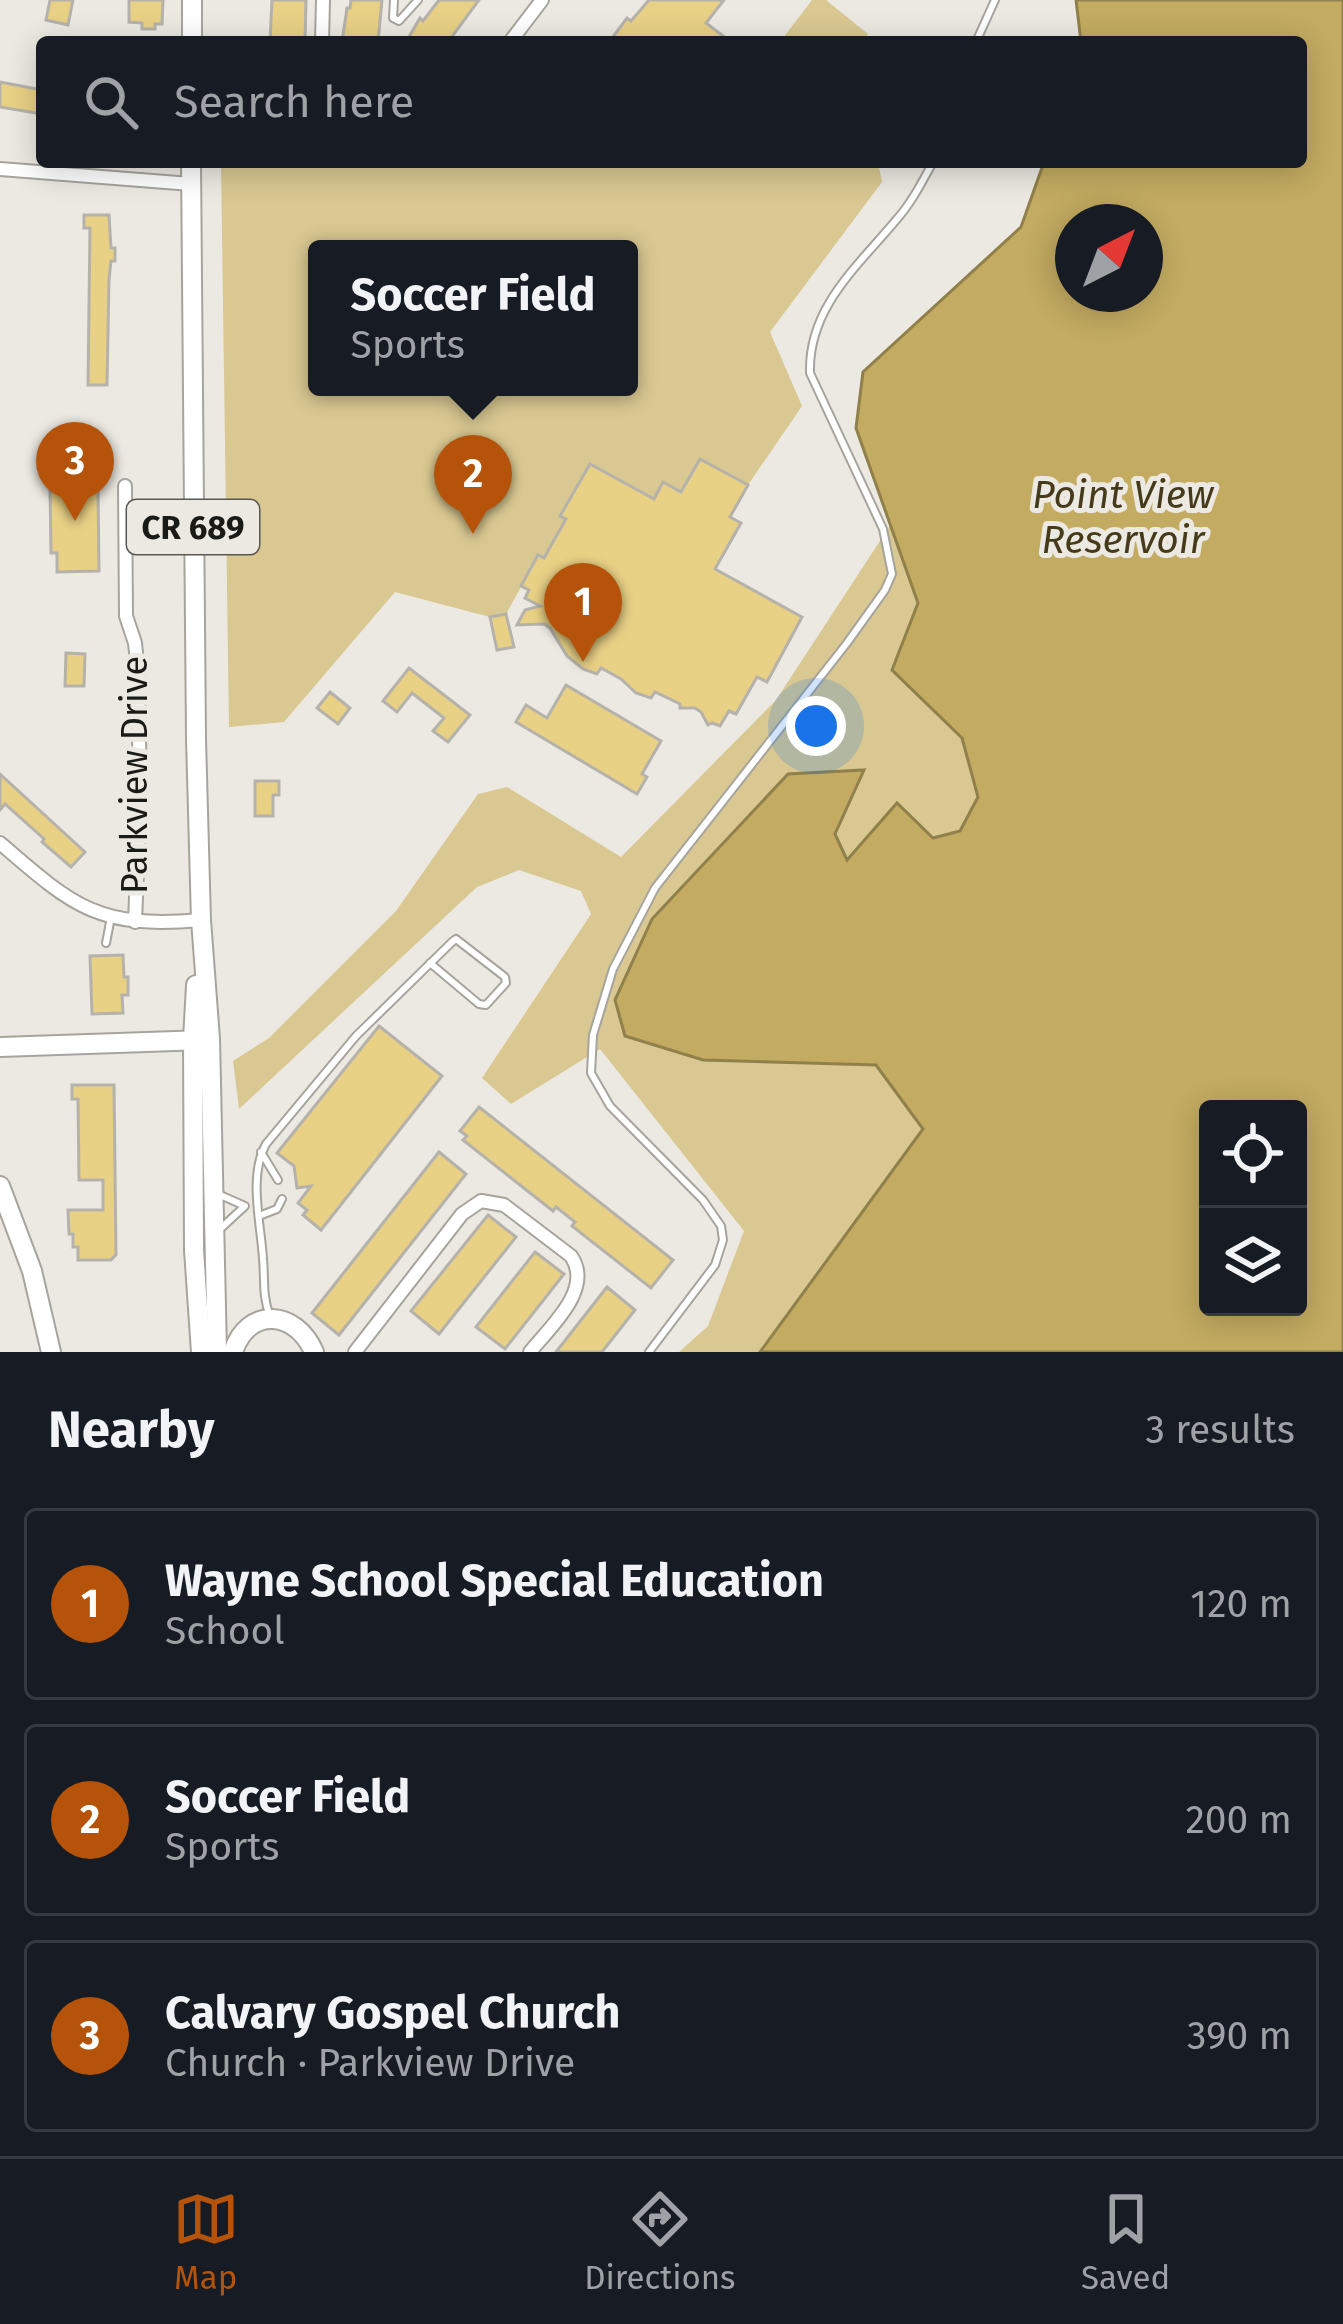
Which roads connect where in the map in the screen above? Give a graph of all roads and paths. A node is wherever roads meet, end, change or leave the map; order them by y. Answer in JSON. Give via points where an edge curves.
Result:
{"nodes":[{"id":1,"x":192,"y":0,"type":"edge"},
{"id":2,"x":323,"y":0,"type":"edge"},
{"id":3,"x":394,"y":0,"type":"edge"},
{"id":4,"x":418,"y":0,"type":"edge"},
{"id":5,"x":542,"y":0,"type":"edge"},
{"id":6,"x":995,"y":0,"type":"edge"},
{"id":7,"x":192,"y":36,"type":"edge"},
{"id":8,"x":322,"y":36,"type":"edge"},
{"id":9,"x":515,"y":36,"type":"edge"},
{"id":10,"x":979,"y":36,"type":"edge"},
{"id":11,"x":191,"y":168,"type":"edge"},
{"id":12,"x":930,"y":168,"type":"edge"},
{"id":13,"x":0,"y":169,"type":"edge"},
{"id":14,"x":191,"y":184,"type":"junction"},
{"id":15,"x":125,"y":486,"type":"dead end"},
{"id":16,"x":0,"y":843,"type":"edge"},
{"id":17,"x":111,"y":916,"type":"junction"},
{"id":18,"x":201,"y":920,"type":"junction"},
{"id":19,"x":135,"y":922,"type":"junction"},
{"id":20,"x":106,"y":943,"type":"dead end"},
{"id":21,"x":430,"y":964,"type":"junction"},
{"id":22,"x":201,"y":1040,"type":"junction"},
{"id":23,"x":0,"y":1047,"type":"edge"},
{"id":24,"x":261,"y":1152,"type":"junction"},
{"id":25,"x":278,"y":1180,"type":"dead end"},
{"id":26,"x":0,"y":1186,"type":"edge"},
{"id":27,"x":212,"y":1188,"type":"junction"},
{"id":28,"x":282,"y":1199,"type":"dead end"},
{"id":29,"x":258,"y":1205,"type":"junction"},
{"id":30,"x":245,"y":1206,"type":"junction"},
{"id":31,"x":259,"y":1216,"type":"junction"},
{"id":32,"x":212,"y":1237,"type":"junction"},
{"id":33,"x":272,"y":1319,"type":"junction"},
{"id":34,"x":51,"y":1352,"type":"edge"},
{"id":35,"x":201,"y":1352,"type":"edge"},
{"id":36,"x":217,"y":1352,"type":"edge"},
{"id":37,"x":232,"y":1352,"type":"edge"},
{"id":38,"x":314,"y":1352,"type":"edge"},
{"id":39,"x":355,"y":1352,"type":"edge"},
{"id":40,"x":530,"y":1352,"type":"edge"},
{"id":41,"x":649,"y":1352,"type":"edge"}],
"edges":[{"from":1,"to":7,"type":"main road"},
{"from":2,"to":8,"type":"street"},
{"from":3,"to":4,"type":"lane","via":[[399,21]]},
{"from":5,"to":9,"type":"street"},
{"from":6,"to":10,"type":"lane"},
{"from":11,"to":14,"type":"main road","number":"CR 689"},
{"from":12,"to":41,"type":"lane","via":[[824,310],[809,354],[810,373],[883,529],[892,574],[655,888],[613,969],[593,1035],[591,1073],[599,1090],[721,1226],[715,1264]]},
{"from":13,"to":14,"type":"street"},
{"from":14,"to":18,"type":"main road","number":"CR 689"},
{"from":15,"to":19,"type":"street","name":"Parkview Drive","via":[[126,616],[138,672]]},
{"from":16,"to":17,"type":"street","via":[[58,893]]},
{"from":17,"to":19,"type":"street"},
{"from":17,"to":20,"type":"lane"},
{"from":18,"to":19,"type":"street"},
{"from":18,"to":22,"type":"main road","number":"CR 689"},
{"from":21,"to":21,"type":"lane","via":[[456,939],[506,983],[479,1004]]},
{"from":21,"to":24,"type":"lane","via":[[340,1054]]},
{"from":22,"to":23,"type":"main road"},
{"from":22,"to":27,"type":"main road","number":"CR 689"},
{"from":22,"to":35,"type":"main road","number":"CR 689","via":[[194,1250]]},
{"from":24,"to":25,"type":"lane"},
{"from":24,"to":29,"type":"lane"},
{"from":26,"to":34,"type":"main road"},
{"from":27,"to":30,"type":"lane"},
{"from":27,"to":32,"type":"main road","number":"CR 689"},
{"from":28,"to":31,"type":"lane"},
{"from":29,"to":30,"type":"lane"},
{"from":29,"to":31,"type":"lane"},
{"from":30,"to":32,"type":"lane"},
{"from":31,"to":33,"type":"lane","via":[[262,1296]]},
{"from":32,"to":36,"type":"main road","number":"CR 689"},
{"from":33,"to":37,"type":"main road","via":[[246,1328]]},
{"from":33,"to":38,"type":"main road","via":[[302,1332]]},
{"from":39,"to":40,"type":"street","via":[[462,1214],[481,1201],[505,1205],[578,1265],[575,1292]]}]}
